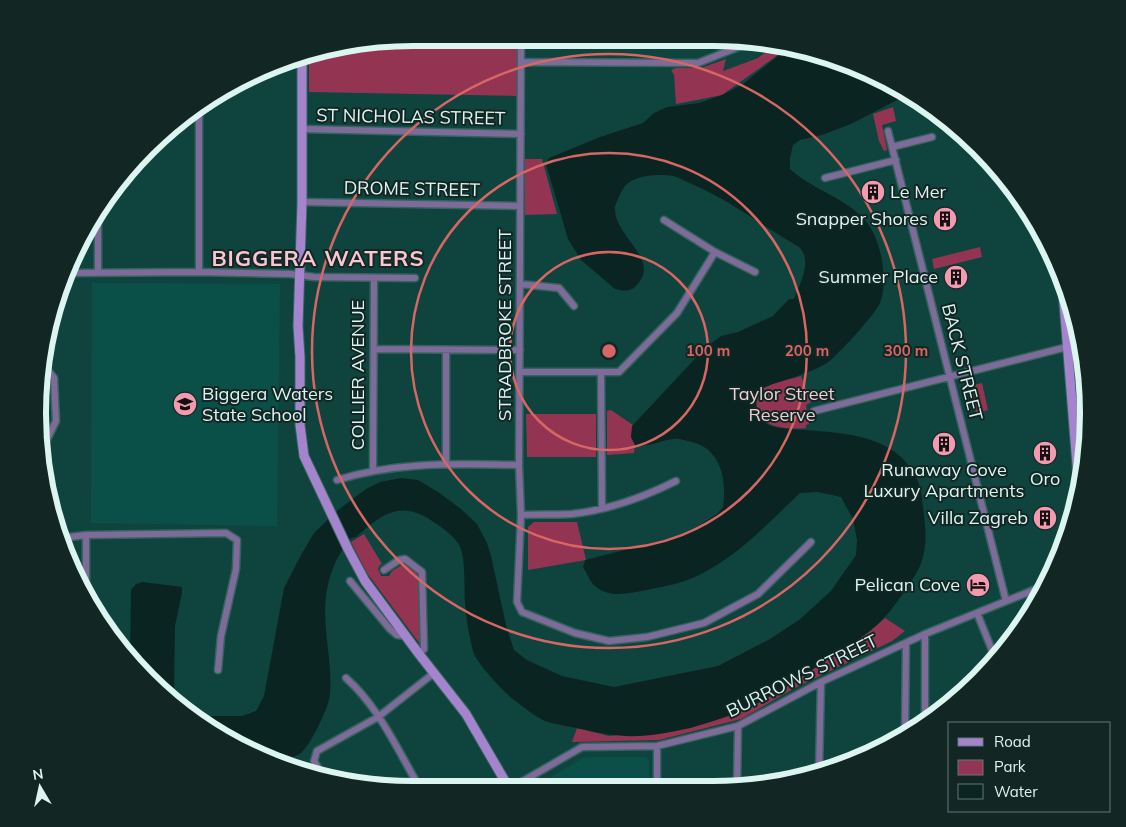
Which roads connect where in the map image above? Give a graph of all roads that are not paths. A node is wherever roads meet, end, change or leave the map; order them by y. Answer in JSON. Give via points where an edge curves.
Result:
{"nodes":[{"id":1,"x":521,"y":46,"type":"edge"},
{"id":2,"x":738,"y":47,"type":"edge"},
{"id":3,"x":521,"y":62,"type":"junction"},
{"id":4,"x":302,"y":64,"type":"edge"},
{"id":5,"x":199,"y":115,"type":"edge"},
{"id":6,"x":302,"y":129,"type":"junction"},
{"id":7,"x":888,"y":131,"type":"dead end"},
{"id":8,"x":521,"y":134,"type":"junction"},
{"id":9,"x":932,"y":138,"type":"dead end"},
{"id":10,"x":892,"y":147,"type":"junction"},
{"id":11,"x":896,"y":160,"type":"junction"},
{"id":12,"x":825,"y":178,"type":"dead end"},
{"id":13,"x":302,"y":202,"type":"junction"},
{"id":14,"x":520,"y":206,"type":"junction"},
{"id":15,"x":664,"y":220,"type":"dead end"},
{"id":16,"x":98,"y":225,"type":"edge"},
{"id":17,"x":715,"y":252,"type":"junction"},
{"id":18,"x":199,"y":272,"type":"junction"},
{"id":19,"x":755,"y":272,"type":"dead end"},
{"id":20,"x":74,"y":273,"type":"edge"},
{"id":21,"x":98,"y":273,"type":"junction"},
{"id":22,"x":300,"y":275,"type":"junction"},
{"id":23,"x":374,"y":278,"type":"junction"},
{"id":24,"x":415,"y":278,"type":"dead end"},
{"id":25,"x":520,"y":284,"type":"junction"},
{"id":26,"x":574,"y":306,"type":"dead end"},
{"id":27,"x":1065,"y":311,"type":"edge"},
{"id":28,"x":1068,"y":347,"type":"junction"},
{"id":29,"x":374,"y":349,"type":"junction"},
{"id":30,"x":446,"y":350,"type":"junction"},
{"id":31,"x":520,"y":350,"type":"junction"},
{"id":32,"x":49,"y":371,"type":"edge"},
{"id":33,"x":520,"y":372,"type":"junction"},
{"id":34,"x":602,"y":372,"type":"junction"},
{"id":35,"x":951,"y":377,"type":"junction"},
{"id":36,"x":814,"y":411,"type":"dead end"},
{"id":37,"x":47,"y":439,"type":"edge"},
{"id":38,"x":1077,"y":462,"type":"edge"},
{"id":39,"x":446,"y":464,"type":"junction"},
{"id":40,"x":519,"y":465,"type":"junction"},
{"id":41,"x":373,"y":472,"type":"junction"},
{"id":42,"x":337,"y":480,"type":"dead end"},
{"id":43,"x":676,"y":481,"type":"dead end"},
{"id":44,"x":602,"y":508,"type":"junction"},
{"id":45,"x":521,"y":515,"type":"junction"},
{"id":46,"x":86,"y":535,"type":"junction"},
{"id":47,"x":68,"y":537,"type":"edge"},
{"id":48,"x":811,"y":542,"type":"dead end"},
{"id":49,"x":384,"y":570,"type":"dead end"},
{"id":50,"x":86,"y":580,"type":"edge"},
{"id":51,"x":350,"y":581,"type":"dead end"},
{"id":52,"x":1035,"y":589,"type":"edge"},
{"id":53,"x":1006,"y":601,"type":"junction"},
{"id":54,"x":977,"y":614,"type":"junction"},
{"id":55,"x":926,"y":634,"type":"junction"},
{"id":56,"x":406,"y":636,"type":"junction"},
{"id":57,"x":906,"y":643,"type":"junction"},
{"id":58,"x":993,"y":652,"type":"edge"},
{"id":59,"x":419,"y":654,"type":"junction"},
{"id":60,"x":218,"y":670,"type":"dead end"},
{"id":61,"x":434,"y":673,"type":"junction"},
{"id":62,"x":346,"y":678,"type":"dead end"},
{"id":63,"x":820,"y":682,"type":"junction"},
{"id":64,"x":925,"y":713,"type":"edge"},
{"id":65,"x":378,"y":717,"type":"junction"},
{"id":66,"x":738,"y":726,"type":"junction"},
{"id":67,"x":905,"y":726,"type":"edge"},
{"id":68,"x":657,"y":746,"type":"junction"},
{"id":69,"x":820,"y":764,"type":"edge"},
{"id":70,"x":317,"y":768,"type":"edge"},
{"id":71,"x":737,"y":780,"type":"edge"},
{"id":72,"x":416,"y":781,"type":"edge"},
{"id":73,"x":506,"y":781,"type":"edge"},
{"id":74,"x":522,"y":781,"type":"edge"},
{"id":75,"x":657,"y":781,"type":"edge"}],
"edges":[{"from":1,"to":3,"type":"street","name":"STRADBROKE STREET"},
{"from":2,"to":3,"type":"street","via":[[698,63]]},
{"from":3,"to":8,"type":"street","name":"STRADBROKE STREET"},
{"from":4,"to":6,"type":"main road"},
{"from":5,"to":18,"type":"street"},
{"from":6,"to":8,"type":"street","name":"ST NICHOLAS STREET"},
{"from":6,"to":13,"type":"main road"},
{"from":7,"to":10,"type":"street","name":"BACK STREET"},
{"from":8,"to":14,"type":"street","name":"STRADBROKE STREET"},
{"from":9,"to":10,"type":"street"},
{"from":10,"to":11,"type":"street","name":"BACK STREET"},
{"from":11,"to":12,"type":"street"},
{"from":11,"to":35,"type":"street","name":"BACK STREET"},
{"from":13,"to":14,"type":"street","name":"DROME STREET"},
{"from":13,"to":22,"type":"main road"},
{"from":14,"to":25,"type":"street","name":"STRADBROKE STREET"},
{"from":15,"to":17,"type":"street"},
{"from":16,"to":21,"type":"street"},
{"from":17,"to":19,"type":"street"},
{"from":17,"to":34,"type":"street","via":[[677,313],[619,372]]},
{"from":18,"to":21,"type":"street"},
{"from":18,"to":22,"type":"street"},
{"from":20,"to":21,"type":"street"},
{"from":22,"to":23,"type":"street"},
{"from":22,"to":56,"type":"main road","via":[[300,425],[304,456],[365,581]]},
{"from":23,"to":24,"type":"street"},
{"from":23,"to":29,"type":"street","name":"COLLIER AVENUE"},
{"from":25,"to":26,"type":"street","via":[[559,288]]},
{"from":25,"to":31,"type":"street","name":"STRADBROKE STREET"},
{"from":27,"to":28,"type":"main road"},
{"from":28,"to":35,"type":"street"},
{"from":28,"to":38,"type":"main road"},
{"from":29,"to":30,"type":"street"},
{"from":29,"to":41,"type":"street","name":"COLLIER AVENUE"},
{"from":30,"to":31,"type":"street"},
{"from":30,"to":39,"type":"street"},
{"from":31,"to":33,"type":"street","name":"STRADBROKE STREET"},
{"from":32,"to":37,"type":"street","via":[[54,378],[56,421]]},
{"from":33,"to":34,"type":"street"},
{"from":33,"to":40,"type":"street","name":"STRADBROKE STREET"},
{"from":34,"to":44,"type":"street"},
{"from":35,"to":36,"type":"street"},
{"from":35,"to":53,"type":"street","name":"BACK STREET"},
{"from":39,"to":40,"type":"street"},
{"from":39,"to":41,"type":"street","via":[[411,465]]},
{"from":40,"to":45,"type":"street","name":"STRADBROKE STREET"},
{"from":41,"to":42,"type":"street"},
{"from":43,"to":44,"type":"street","via":[[646,496]]},
{"from":44,"to":45,"type":"street","via":[[572,514]]},
{"from":45,"to":48,"type":"street","name":"STRADBROKE STREET","via":[[517,602],[522,612],[575,633],[609,641],[647,637],[704,623],[758,594]]},
{"from":46,"to":47,"type":"street"},
{"from":46,"to":50,"type":"street"},
{"from":46,"to":60,"type":"street","via":[[226,533],[237,540],[236,570],[221,636]]},
{"from":49,"to":59,"type":"street","via":[[405,559],[422,572],[424,649]]},
{"from":51,"to":56,"type":"street","via":[[390,629],[397,635]]},
{"from":52,"to":53,"type":"street","name":"BURROWS STREET"},
{"from":53,"to":54,"type":"street","name":"BURROWS STREET"},
{"from":54,"to":55,"type":"street","name":"BURROWS STREET"},
{"from":54,"to":58,"type":"street"},
{"from":55,"to":57,"type":"street","name":"BURROWS STREET"},
{"from":55,"to":64,"type":"street"},
{"from":56,"to":59,"type":"main road"},
{"from":57,"to":63,"type":"street","name":"BURROWS STREET"},
{"from":57,"to":67,"type":"street"},
{"from":59,"to":61,"type":"main road"},
{"from":61,"to":65,"type":"street"},
{"from":61,"to":73,"type":"main road","via":[[469,719]]},
{"from":62,"to":65,"type":"street"},
{"from":63,"to":66,"type":"street","name":"BURROWS STREET"},
{"from":63,"to":69,"type":"street"},
{"from":65,"to":70,"type":"street","via":[[317,751],[314,761]]},
{"from":65,"to":72,"type":"street"},
{"from":66,"to":68,"type":"street","name":"BURROWS STREET"},
{"from":66,"to":71,"type":"street"},
{"from":68,"to":74,"type":"street","name":"BURROWS STREET","via":[[582,747]]},
{"from":68,"to":75,"type":"street"}]}
